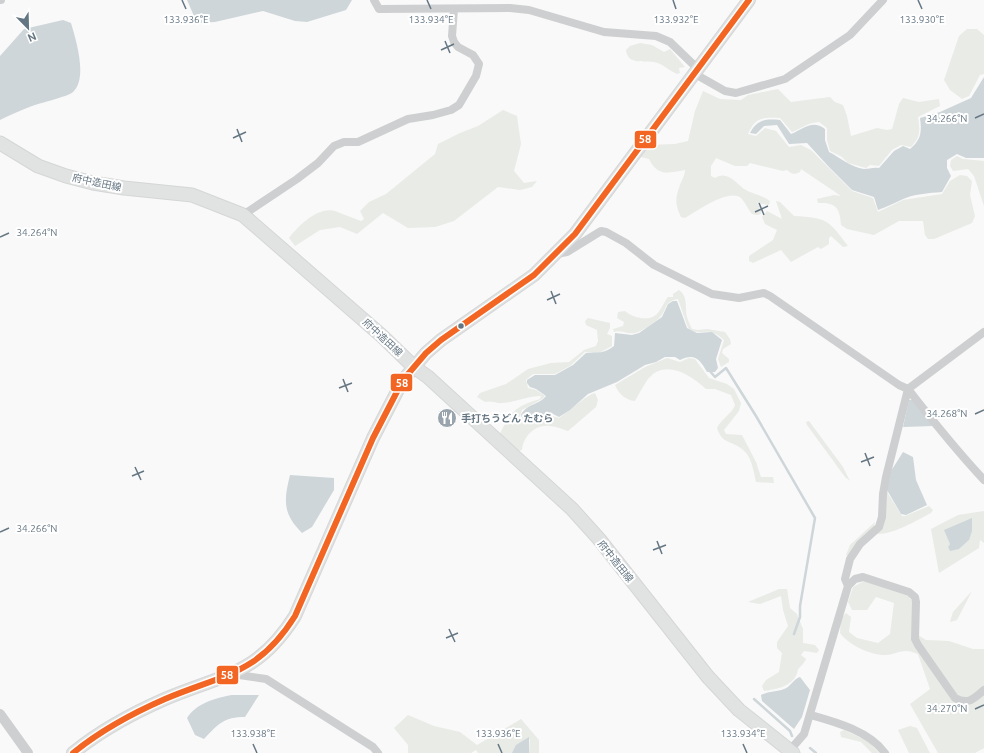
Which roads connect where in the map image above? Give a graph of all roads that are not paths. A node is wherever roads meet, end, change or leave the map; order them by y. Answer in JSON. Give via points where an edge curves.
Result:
{"nodes":[{"id":1,"x":374,"y":0,"type":"edge"},
{"id":2,"x":749,"y":0,"type":"edge"},
{"id":3,"x":883,"y":0,"type":"edge"},
{"id":4,"x":454,"y":9,"type":"junction"},
{"id":5,"x":696,"y":72,"type":"junction"},
{"id":6,"x":0,"y":143,"type":"edge"},
{"id":7,"x":243,"y":215,"type":"junction"},
{"id":8,"x":556,"y":254,"type":"junction"},
{"id":9,"x":984,"y":332,"type":"edge"},
{"id":10,"x":414,"y":368,"type":"junction"},
{"id":11,"x":908,"y":389,"type":"junction"},
{"id":12,"x":984,"y":480,"type":"edge"},
{"id":13,"x":848,"y":586,"type":"junction"},
{"id":14,"x":227,"y":673,"type":"junction"},
{"id":15,"x":984,"y":690,"type":"edge"},
{"id":16,"x":0,"y":714,"type":"edge"},
{"id":17,"x":811,"y":715,"type":"junction"},
{"id":18,"x":792,"y":752,"type":"edge"},
{"id":19,"x":28,"y":753,"type":"edge"},
{"id":20,"x":73,"y":753,"type":"edge"},
{"id":21,"x":378,"y":753,"type":"edge"},
{"id":22,"x":885,"y":753,"type":"edge"}],
"edges":[{"from":1,"to":4,"type":"street","via":[[379,9]]},
{"from":2,"to":5,"type":"main road"},
{"from":3,"to":5,"type":"street","via":[[850,35],[785,79],[736,92],[725,91]]},
{"from":4,"to":5,"type":"street","via":[[529,10],[604,32],[656,36],[670,42]]},
{"from":4,"to":7,"type":"street","via":[[454,42],[473,55],[479,64],[476,76],[459,105],[433,115],[408,119],[358,142],[344,142],[334,146],[318,163],[297,179]]},
{"from":5,"to":8,"type":"main road","via":[[579,228]]},
{"from":6,"to":7,"type":"main road","name":"府中造田線","via":[[38,166],[66,176],[124,188],[192,195]]},
{"from":7,"to":10,"type":"main road","name":"府中造田線","via":[[382,336]]},
{"from":8,"to":10,"type":"main road","via":[[534,275],[441,340]]},
{"from":8,"to":11,"type":"street","via":[[567,252],[601,231],[606,232],[626,243],[654,265],[712,294],[739,298],[764,293],[770,296],[899,386]]},
{"from":9,"to":11,"type":"street"},
{"from":10,"to":14,"type":"main road","via":[[397,390],[373,438],[295,616],[268,651],[251,664]]},
{"from":10,"to":18,"type":"main road","name":"府中造田線","via":[[428,377],[572,509],[599,539],[708,677],[739,710]]},
{"from":11,"to":12,"type":"street"},
{"from":11,"to":13,"type":"street","via":[[886,477],[879,527],[860,544],[850,560],[845,579]]},
{"from":13,"to":15,"type":"street","via":[[863,577],[909,592],[916,602],[918,646],[955,698],[967,702]]},
{"from":13,"to":17,"type":"street"},
{"from":14,"to":20,"type":"main road","via":[[137,712]]},
{"from":14,"to":21,"type":"street","via":[[266,679],[373,746]]},
{"from":16,"to":19,"type":"street"},
{"from":17,"to":18,"type":"street","via":[[804,734]]},
{"from":17,"to":22,"type":"street","via":[[867,737]]}]}
